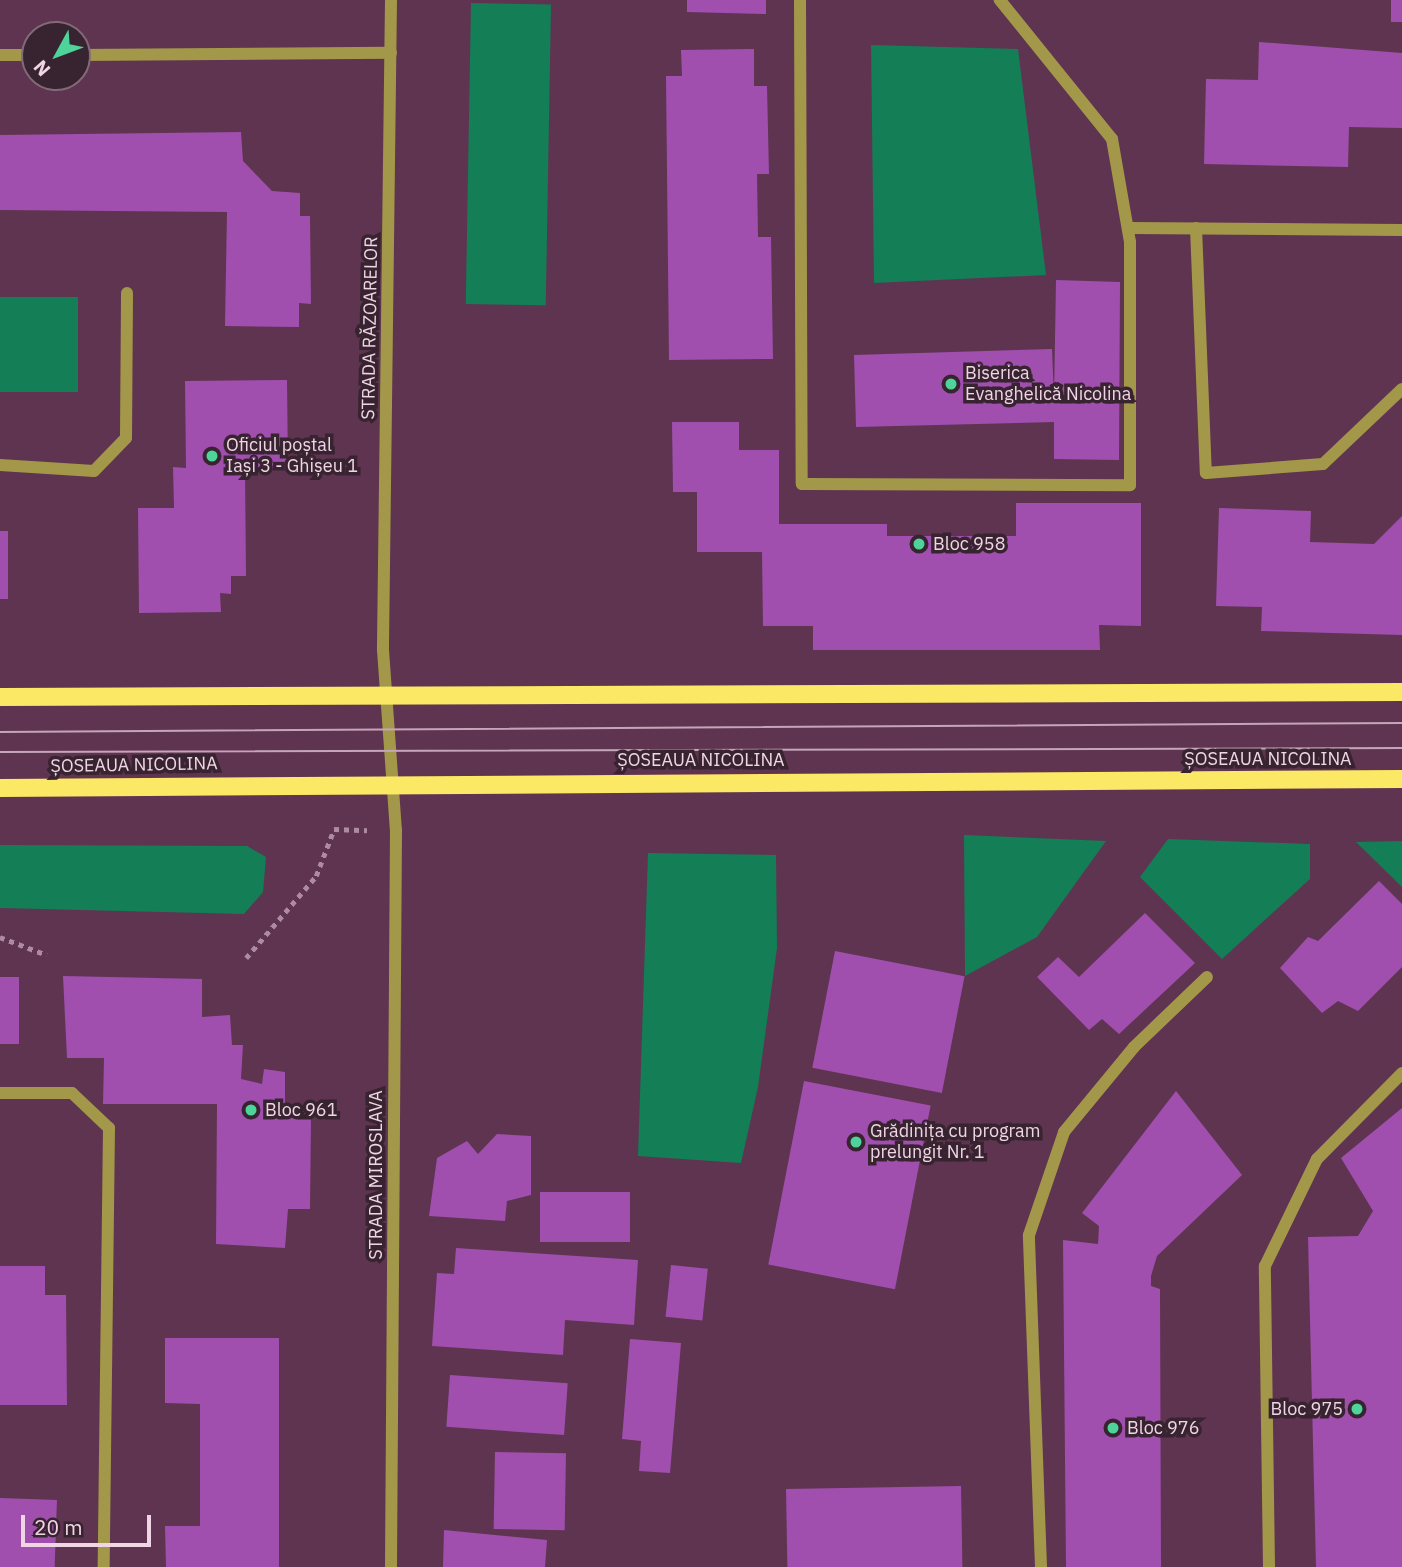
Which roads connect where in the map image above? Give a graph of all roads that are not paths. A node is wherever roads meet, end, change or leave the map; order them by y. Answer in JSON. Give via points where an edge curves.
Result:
{"nodes":[{"id":1,"x":391,"y":0,"type":"edge"},
{"id":2,"x":800,"y":0,"type":"edge"},
{"id":3,"x":1000,"y":0,"type":"edge"},
{"id":4,"x":391,"y":53,"type":"junction"},
{"id":5,"x":0,"y":55,"type":"edge"},
{"id":6,"x":21,"y":55,"type":"edge"},
{"id":7,"x":91,"y":55,"type":"edge"},
{"id":8,"x":1129,"y":228,"type":"junction"},
{"id":9,"x":1196,"y":228,"type":"junction"},
{"id":10,"x":1402,"y":230,"type":"edge"},
{"id":11,"x":127,"y":293,"type":"dead end"},
{"id":12,"x":1402,"y":389,"type":"edge"},
{"id":13,"x":0,"y":465,"type":"edge"},
{"id":14,"x":1402,"y":692,"type":"edge"},
{"id":15,"x":0,"y":697,"type":"edge"},
{"id":16,"x":385,"y":697,"type":"junction"},
{"id":17,"x":1402,"y":779,"type":"edge"},
{"id":18,"x":393,"y":783,"type":"junction"},
{"id":19,"x":0,"y":788,"type":"edge"},
{"id":20,"x":1207,"y":977,"type":"dead end"},
{"id":21,"x":1402,"y":1073,"type":"edge"},
{"id":22,"x":0,"y":1093,"type":"edge"},
{"id":23,"x":104,"y":1567,"type":"edge"},
{"id":24,"x":391,"y":1567,"type":"edge"},
{"id":25,"x":1041,"y":1567,"type":"edge"},
{"id":26,"x":1269,"y":1567,"type":"edge"}],
"edges":[{"from":1,"to":4,"type":"street","name":"STRADA RĂZOARELOR"},
{"from":2,"to":8,"type":"street","via":[[802,484],[1130,485]]},
{"from":3,"to":8,"type":"street","via":[[1112,139]]},
{"from":4,"to":7,"type":"street"},
{"from":4,"to":16,"type":"street","name":"STRADA RĂZOARELOR"},
{"from":5,"to":6,"type":"street"},
{"from":8,"to":9,"type":"street"},
{"from":9,"to":10,"type":"street"},
{"from":9,"to":12,"type":"street","via":[[1206,473],[1323,464]]},
{"from":11,"to":13,"type":"street","via":[[126,438],[94,471]]},
{"from":14,"to":16,"type":"main road"},
{"from":15,"to":16,"type":"main road"},
{"from":16,"to":18,"type":"street","name":"STRADA RĂZOARELOR"},
{"from":17,"to":18,"type":"main road","name":"ȘOSEAUA NICOLINA"},
{"from":18,"to":19,"type":"main road","name":"ȘOSEAUA NICOLINA"},
{"from":18,"to":24,"type":"street","name":"STRADA MIROSLAVA"},
{"from":20,"to":25,"type":"street","via":[[1134,1047],[1064,1132],[1029,1235]]},
{"from":21,"to":26,"type":"street","via":[[1317,1159],[1265,1266]]},
{"from":22,"to":23,"type":"street","via":[[72,1093],[109,1128]]}]}
